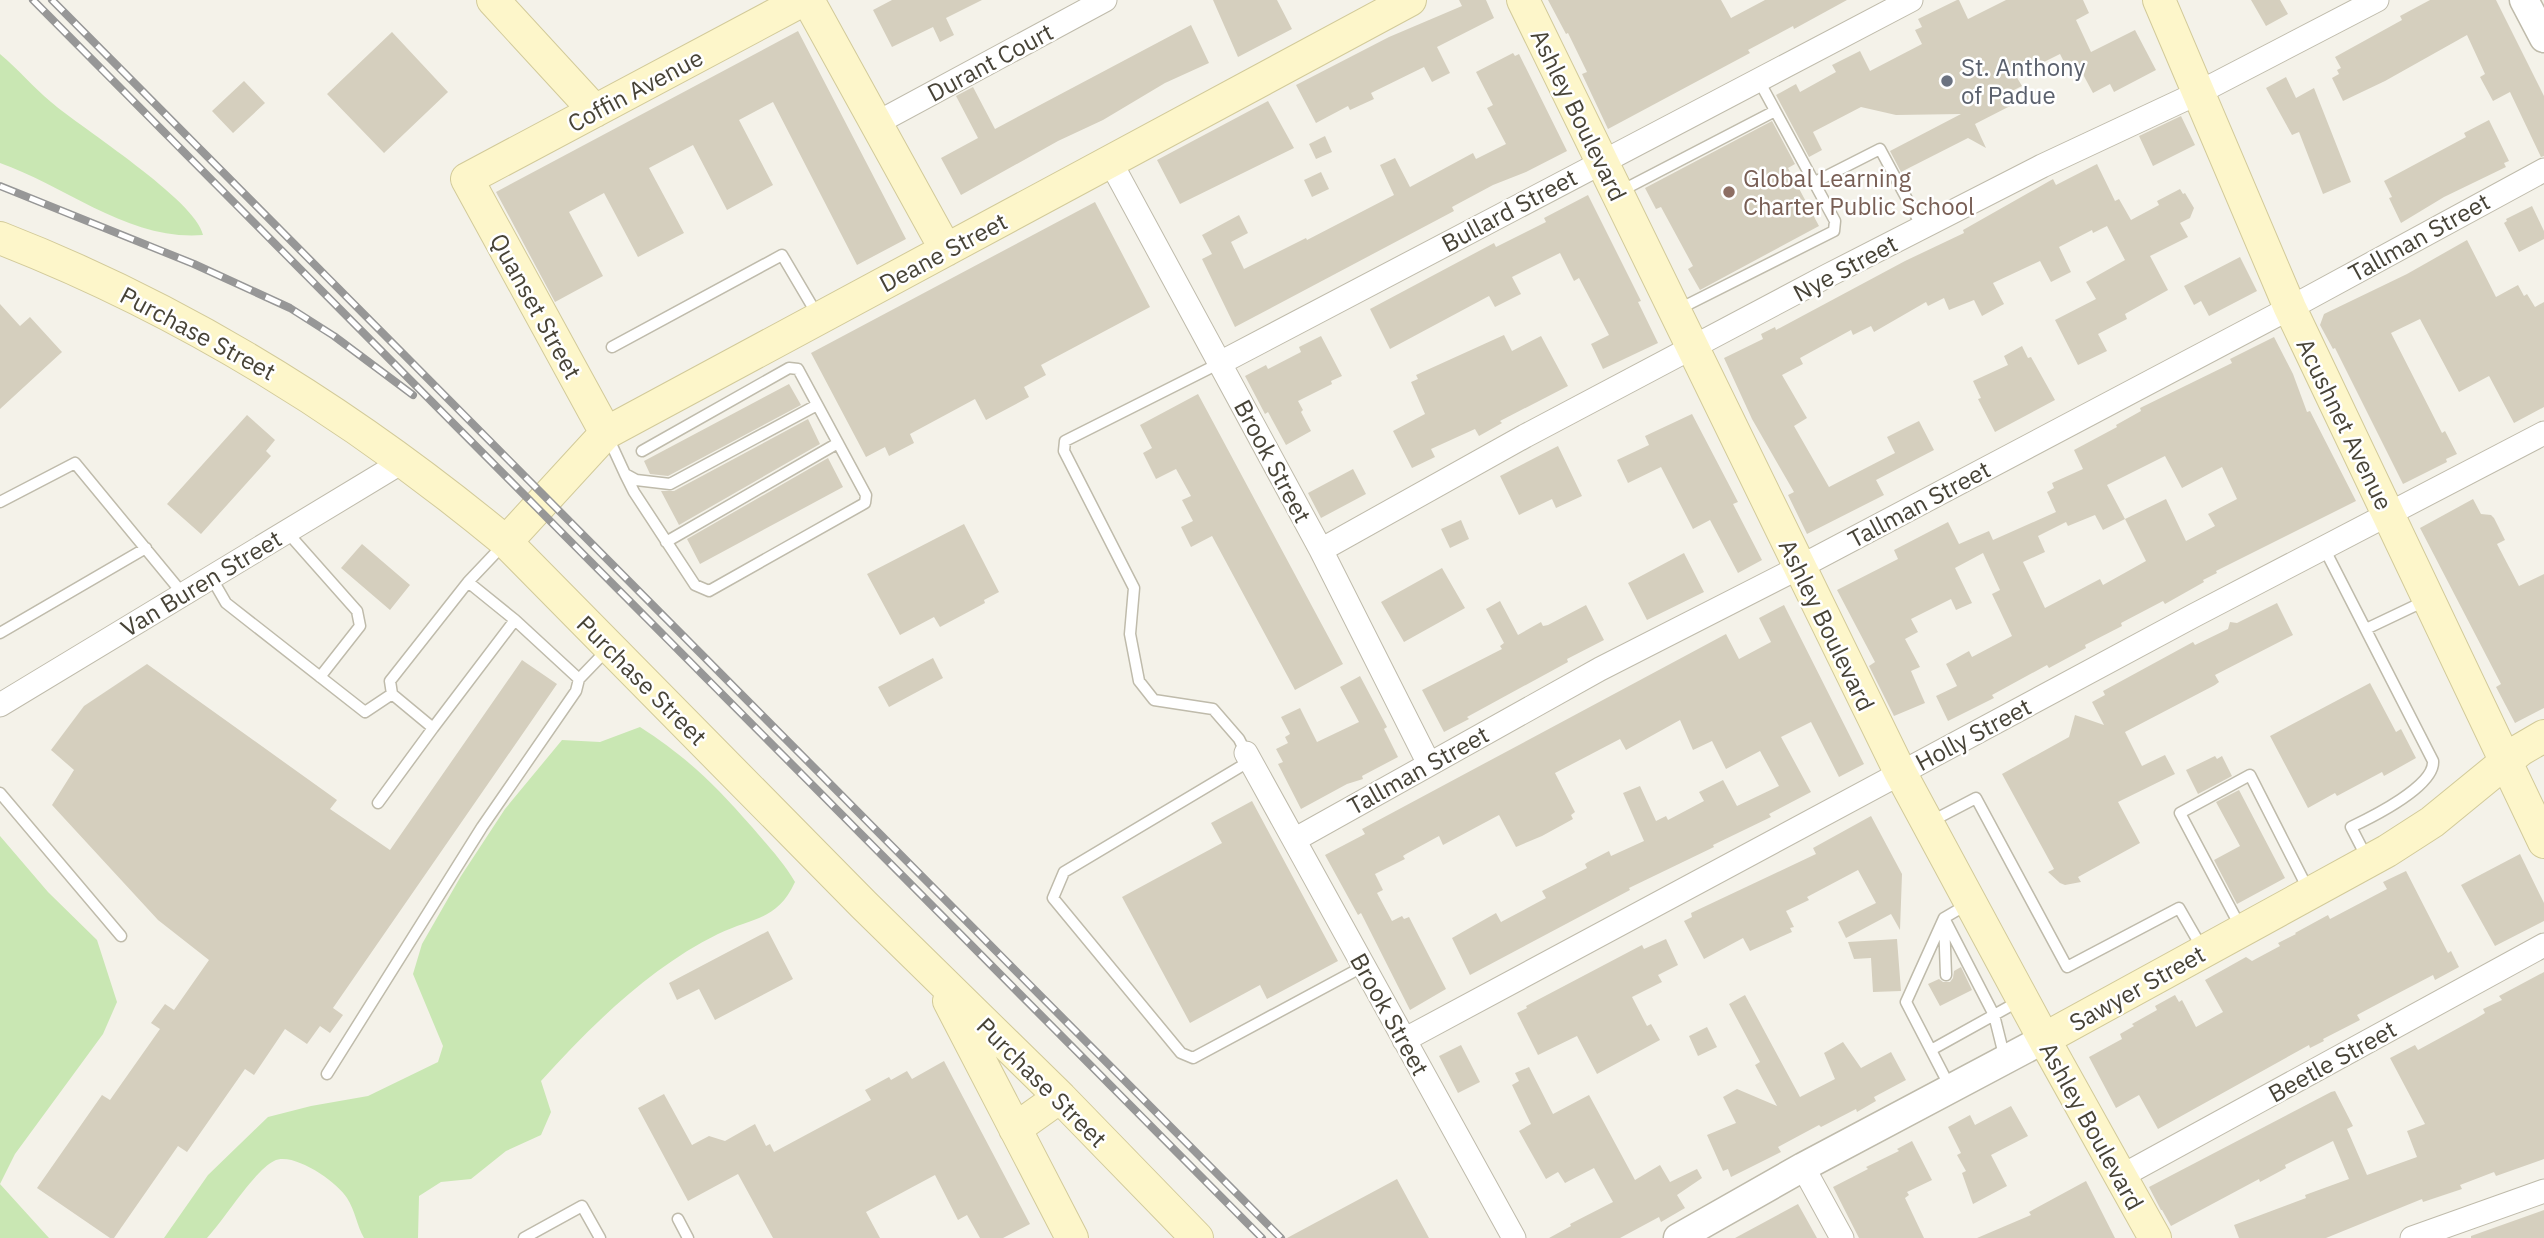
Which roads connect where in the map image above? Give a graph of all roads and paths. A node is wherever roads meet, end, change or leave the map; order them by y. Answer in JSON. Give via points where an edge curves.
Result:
{"nodes":[{"id":1,"x":493,"y":0,"type":"edge"},
{"id":2,"x":803,"y":0,"type":"edge"},
{"id":3,"x":808,"y":0,"type":"edge"},
{"id":4,"x":1105,"y":0,"type":"edge"},
{"id":5,"x":1410,"y":0,"type":"edge"},
{"id":6,"x":1523,"y":0,"type":"edge"},
{"id":7,"x":1911,"y":0,"type":"edge"},
{"id":8,"x":2159,"y":0,"type":"edge"},
{"id":9,"x":2377,"y":0,"type":"edge"},
{"id":10,"x":2524,"y":0,"type":"edge"},
{"id":11,"x":2544,"y":38,"type":"edge"},
{"id":12,"x":1758,"y":79,"type":"junction"},
{"id":13,"x":2198,"y":93,"type":"junction"},
{"id":14,"x":595,"y":111,"type":"junction"},
{"id":15,"x":1775,"y":111,"type":"junction"},
{"id":16,"x":875,"y":124,"type":"junction"},
{"id":17,"x":1110,"y":161,"type":"junction"},
{"id":18,"x":1601,"y":161,"type":"junction"},
{"id":19,"x":2544,"y":170,"type":"edge"},
{"id":20,"x":467,"y":179,"type":"joint"},
{"id":21,"x":1815,"y":182,"type":"junction"},
{"id":22,"x":1616,"y":193,"type":"junction"},
{"id":23,"x":1922,"y":228,"type":"junction"},
{"id":24,"x":0,"y":238,"type":"edge"},
{"id":25,"x":946,"y":250,"type":"junction"},
{"id":26,"x":2290,"y":308,"type":"junction"},
{"id":27,"x":1674,"y":312,"type":"junction"},
{"id":28,"x":819,"y":318,"type":"junction"},
{"id":29,"x":612,"y":347,"type":"dead end"},
{"id":30,"x":1692,"y":349,"type":"junction"},
{"id":31,"x":1220,"y":363,"type":"junction"},
{"id":32,"x":817,"y":405,"type":"junction"},
{"id":33,"x":606,"y":433,"type":"junction"},
{"id":34,"x":2544,"y":433,"type":"edge"},
{"id":35,"x":838,"y":443,"type":"junction"},
{"id":36,"x":642,"y":451,"type":"dead end"},
{"id":37,"x":402,"y":462,"type":"junction"},
{"id":38,"x":625,"y":474,"type":"junction"},
{"id":39,"x":0,"y":502,"type":"edge"},
{"id":40,"x":2388,"y":513,"type":"junction"},
{"id":41,"x":286,"y":532,"type":"junction"},
{"id":42,"x":506,"y":542,"type":"junction"},
{"id":43,"x":666,"y":542,"type":"junction"},
{"id":44,"x":146,"y":548,"type":"junction"},
{"id":45,"x":2324,"y":548,"type":"junction"},
{"id":46,"x":1321,"y":550,"type":"junction"},
{"id":47,"x":1798,"y":568,"type":"junction"},
{"id":48,"x":211,"y":578,"type":"junction"},
{"id":49,"x":468,"y":582,"type":"junction"},
{"id":50,"x":183,"y":594,"type":"junction"},
{"id":51,"x":2429,"y":599,"type":"junction"},
{"id":52,"x":515,"y":620,"type":"junction"},
{"id":53,"x":2366,"y":629,"type":"junction"},
{"id":54,"x":0,"y":633,"type":"edge"},
{"id":55,"x":609,"y":648,"type":"junction"},
{"id":56,"x":320,"y":677,"type":"junction"},
{"id":57,"x":579,"y":679,"type":"junction"},
{"id":58,"x":392,"y":694,"type":"junction"},
{"id":59,"x":0,"y":705,"type":"edge"},
{"id":60,"x":433,"y":728,"type":"junction"},
{"id":61,"x":2544,"y":736,"type":"edge"},
{"id":62,"x":1248,"y":757,"type":"junction"},
{"id":63,"x":2506,"y":762,"type":"junction"},
{"id":64,"x":1429,"y":764,"type":"junction"},
{"id":65,"x":1900,"y":772,"type":"junction"},
{"id":66,"x":0,"y":793,"type":"edge"},
{"id":67,"x":378,"y":803,"type":"dead end"},
{"id":68,"x":1927,"y":823,"type":"junction"},
{"id":69,"x":1294,"y":840,"type":"junction"},
{"id":70,"x":2544,"y":842,"type":"edge"},
{"id":71,"x":2369,"y":862,"type":"junction"},
{"id":72,"x":2310,"y":894,"type":"junction"},
{"id":73,"x":1957,"y":910,"type":"junction"},
{"id":74,"x":2243,"y":930,"type":"junction"},
{"id":75,"x":121,"y":936,"type":"dead end"},
{"id":76,"x":2544,"y":945,"type":"edge"},
{"id":77,"x":2204,"y":952,"type":"junction"},
{"id":78,"x":1364,"y":966,"type":"junction"},
{"id":79,"x":1945,"y":975,"type":"dead end"},
{"id":80,"x":937,"y":978,"type":"junction"},
{"id":81,"x":2022,"y":1000,"type":"junction"},
{"id":82,"x":1994,"y":1015,"type":"junction"},
{"id":83,"x":2043,"y":1039,"type":"junction"},
{"id":84,"x":1404,"y":1040,"type":"junction"},
{"id":85,"x":1931,"y":1050,"type":"junction"},
{"id":86,"x":2006,"y":1060,"type":"junction"},
{"id":87,"x":327,"y":1074,"type":"dead end"},
{"id":88,"x":1951,"y":1088,"type":"junction"},
{"id":89,"x":1060,"y":1097,"type":"junction"},
{"id":90,"x":1015,"y":1129,"type":"junction"},
{"id":91,"x":1803,"y":1167,"type":"junction"},
{"id":92,"x":2120,"y":1177,"type":"junction"},
{"id":93,"x":2544,"y":1191,"type":"edge"},
{"id":94,"x":678,"y":1219,"type":"dead end"},
{"id":95,"x":524,"y":1238,"type":"edge"},
{"id":96,"x":600,"y":1238,"type":"edge"},
{"id":97,"x":688,"y":1238,"type":"edge"},
{"id":98,"x":1072,"y":1238,"type":"edge"},
{"id":99,"x":1197,"y":1238,"type":"edge"},
{"id":100,"x":1514,"y":1238,"type":"edge"},
{"id":101,"x":1678,"y":1238,"type":"edge"},
{"id":102,"x":1842,"y":1238,"type":"edge"},
{"id":103,"x":2155,"y":1238,"type":"edge"},
{"id":104,"x":2412,"y":1238,"type":"edge"}],
"edges":[{"from":1,"to":14,"type":"main road"},
{"from":2,"to":14,"type":"main road","name":"Coffin Avenue"},
{"from":3,"to":16,"type":"main road"},
{"from":4,"to":16,"type":"street","name":"Durant Court"},
{"from":5,"to":17,"type":"main road","name":"Deane Street"},
{"from":6,"to":18,"type":"main road","name":"Ashley Boulevard"},
{"from":7,"to":12,"type":"street","name":"Bullard Street"},
{"from":8,"to":13,"type":"main road","name":"Acushnet Avenue"},
{"from":9,"to":13,"type":"street","name":"Nye Street"},
{"from":10,"to":11,"type":"street"},
{"from":12,"to":15,"type":"lane"},
{"from":12,"to":18,"type":"street","name":"Bullard Street"},
{"from":13,"to":23,"type":"street","name":"Nye Street"},
{"from":13,"to":26,"type":"main road","name":"Acushnet Avenue"},
{"from":14,"to":20,"type":"main road","name":"Coffin Avenue"},
{"from":15,"to":21,"type":"lane"},
{"from":15,"to":22,"type":"lane"},
{"from":16,"to":25,"type":"main road"},
{"from":17,"to":25,"type":"main road","name":"Deane Street"},
{"from":17,"to":31,"type":"street","name":"Brook Street"},
{"from":18,"to":22,"type":"main road","name":"Ashley Boulevard"},
{"from":18,"to":31,"type":"street","name":"Bullard Street"},
{"from":19,"to":26,"type":"street","name":"Tallman Street"},
{"from":20,"to":33,"type":"main road","name":"Quanset Street"},
{"from":21,"to":23,"type":"lane","via":[[1880,149]]},
{"from":21,"to":27,"type":"lane","via":[[1835,221],[1834,232]]},
{"from":22,"to":27,"type":"main road","name":"Ashley Boulevard"},
{"from":23,"to":30,"type":"street","name":"Nye Street"},
{"from":24,"to":37,"type":"main road","name":"Purchase Street","via":[[102,282],[233,349]]},
{"from":25,"to":28,"type":"main road","name":"Deane Street"},
{"from":26,"to":40,"type":"main road","name":"Acushnet Avenue"},
{"from":26,"to":47,"type":"street","name":"Tallman Street"},
{"from":27,"to":30,"type":"main road","name":"Ashley Boulevard"},
{"from":28,"to":29,"type":"lane","via":[[782,255]]},
{"from":28,"to":33,"type":"main road","name":"Deane Street"},
{"from":30,"to":46,"type":"street","name":"Nye Street"},
{"from":30,"to":47,"type":"main road","name":"Ashley Boulevard"},
{"from":31,"to":46,"type":"street","name":"Brook Street"},
{"from":31,"to":62,"type":"lane","via":[[1065,441],[1064,452],[1134,588],[1130,634],[1139,681],[1154,700],[1213,709]]},
{"from":32,"to":35,"type":"lane"},
{"from":32,"to":36,"type":"lane","via":[[798,369],[789,368]]},
{"from":32,"to":38,"type":"lane","via":[[670,484]]},
{"from":33,"to":38,"type":"lane"},
{"from":33,"to":42,"type":"main road","name":"Deane Street"},
{"from":34,"to":40,"type":"street","name":"Holly Street"},
{"from":35,"to":43,"type":"lane"},
{"from":35,"to":43,"type":"lane","via":[[866,495],[865,503],[709,591],[695,585]]},
{"from":37,"to":41,"type":"street","name":"Van Buren Street"},
{"from":37,"to":42,"type":"main road","name":"Purchase Street"},
{"from":38,"to":43,"type":"lane"},
{"from":39,"to":44,"type":"lane","via":[[75,463]]},
{"from":40,"to":45,"type":"street","name":"Holly Street"},
{"from":40,"to":51,"type":"main road","name":"Acushnet Avenue"},
{"from":41,"to":48,"type":"street","name":"Van Buren Street"},
{"from":41,"to":56,"type":"lane","via":[[357,611],[360,626]]},
{"from":42,"to":49,"type":"lane"},
{"from":42,"to":55,"type":"main road","name":"Purchase Street"},
{"from":44,"to":50,"type":"lane"},
{"from":44,"to":54,"type":"lane"},
{"from":45,"to":53,"type":"lane"},
{"from":45,"to":65,"type":"street","name":"Holly Street"},
{"from":46,"to":64,"type":"street","name":"Brook Street"},
{"from":47,"to":64,"type":"street","name":"Tallman Street","via":[[1600,669]]},
{"from":47,"to":65,"type":"main road","name":"Ashley Boulevard"},
{"from":48,"to":50,"type":"street","name":"Van Buren Street"},
{"from":48,"to":56,"type":"lane","via":[[226,603]]},
{"from":49,"to":52,"type":"lane"},
{"from":49,"to":58,"type":"lane","via":[[390,681]]},
{"from":50,"to":59,"type":"street","name":"Van Buren Street"},
{"from":51,"to":53,"type":"lane"},
{"from":51,"to":63,"type":"main road","name":"Acushnet Avenue"},
{"from":52,"to":57,"type":"lane"},
{"from":52,"to":60,"type":"lane"},
{"from":53,"to":71,"type":"lane","via":[[2434,766],[2430,775],[2403,797],[2351,827]]},
{"from":55,"to":57,"type":"lane"},
{"from":55,"to":80,"type":"main road","name":"Purchase Street"},
{"from":56,"to":58,"type":"lane","via":[[365,712]]},
{"from":57,"to":87,"type":"lane","via":[[576,691],[482,827]]},
{"from":58,"to":60,"type":"lane"},
{"from":60,"to":67,"type":"lane"},
{"from":61,"to":63,"type":"main road","name":"Sawyer Street"},
{"from":62,"to":69,"type":"street","name":"Brook Street"},
{"from":62,"to":78,"type":"lane","via":[[1065,872],[1053,898],[1181,1053],[1193,1058]]},
{"from":63,"to":70,"type":"main road","name":"Acushnet Avenue"},
{"from":63,"to":71,"type":"main road","name":"Sawyer Street","via":[[2431,822]]},
{"from":64,"to":69,"type":"street","name":"Tallman Street"},
{"from":65,"to":68,"type":"main road","name":"Ashley Boulevard"},
{"from":65,"to":84,"type":"street","name":"Holly Street"},
{"from":66,"to":75,"type":"lane"},
{"from":68,"to":73,"type":"main road","name":"Ashley Boulevard"},
{"from":68,"to":77,"type":"lane","via":[[1976,798],[2067,967],[2179,908]]},
{"from":69,"to":78,"type":"street","name":"Brook Street"},
{"from":71,"to":72,"type":"main road","name":"Sawyer Street"},
{"from":72,"to":74,"type":"main road","name":"Sawyer Street"},
{"from":72,"to":74,"type":"lane","via":[[2249,775],[2180,813]]},
{"from":73,"to":79,"type":"lane"},
{"from":73,"to":81,"type":"main road","name":"Ashley Boulevard"},
{"from":73,"to":82,"type":"lane"},
{"from":73,"to":85,"type":"lane","via":[[1906,1002]]},
{"from":74,"to":77,"type":"main road","name":"Sawyer Street"},
{"from":76,"to":92,"type":"street","name":"Beetle Street"},
{"from":77,"to":83,"type":"main road","name":"Sawyer Street"},
{"from":78,"to":84,"type":"street","name":"Brook Street"},
{"from":80,"to":89,"type":"main road","name":"Purchase Street"},
{"from":80,"to":90,"type":"main road"},
{"from":81,"to":82,"type":"lane"},
{"from":81,"to":83,"type":"main road","name":"Ashley Boulevard"},
{"from":82,"to":85,"type":"lane"},
{"from":82,"to":86,"type":"lane"},
{"from":83,"to":86,"type":"street","name":"Sawyer Street"},
{"from":83,"to":92,"type":"main road","name":"Ashley Boulevard"},
{"from":84,"to":100,"type":"street","name":"Brook Street"},
{"from":85,"to":88,"type":"lane"},
{"from":86,"to":88,"type":"street","name":"Sawyer Street"},
{"from":88,"to":91,"type":"street","name":"Sawyer Street"},
{"from":89,"to":90,"type":"main road"},
{"from":89,"to":99,"type":"main road","name":"Purchase Street"},
{"from":90,"to":98,"type":"main road"},
{"from":91,"to":101,"type":"street","name":"Sawyer Street"},
{"from":91,"to":102,"type":"street"},
{"from":92,"to":103,"type":"main road","name":"Ashley Boulevard"},
{"from":93,"to":104,"type":"street"},
{"from":94,"to":97,"type":"lane"},
{"from":95,"to":96,"type":"lane","via":[[582,1206]]}]}
